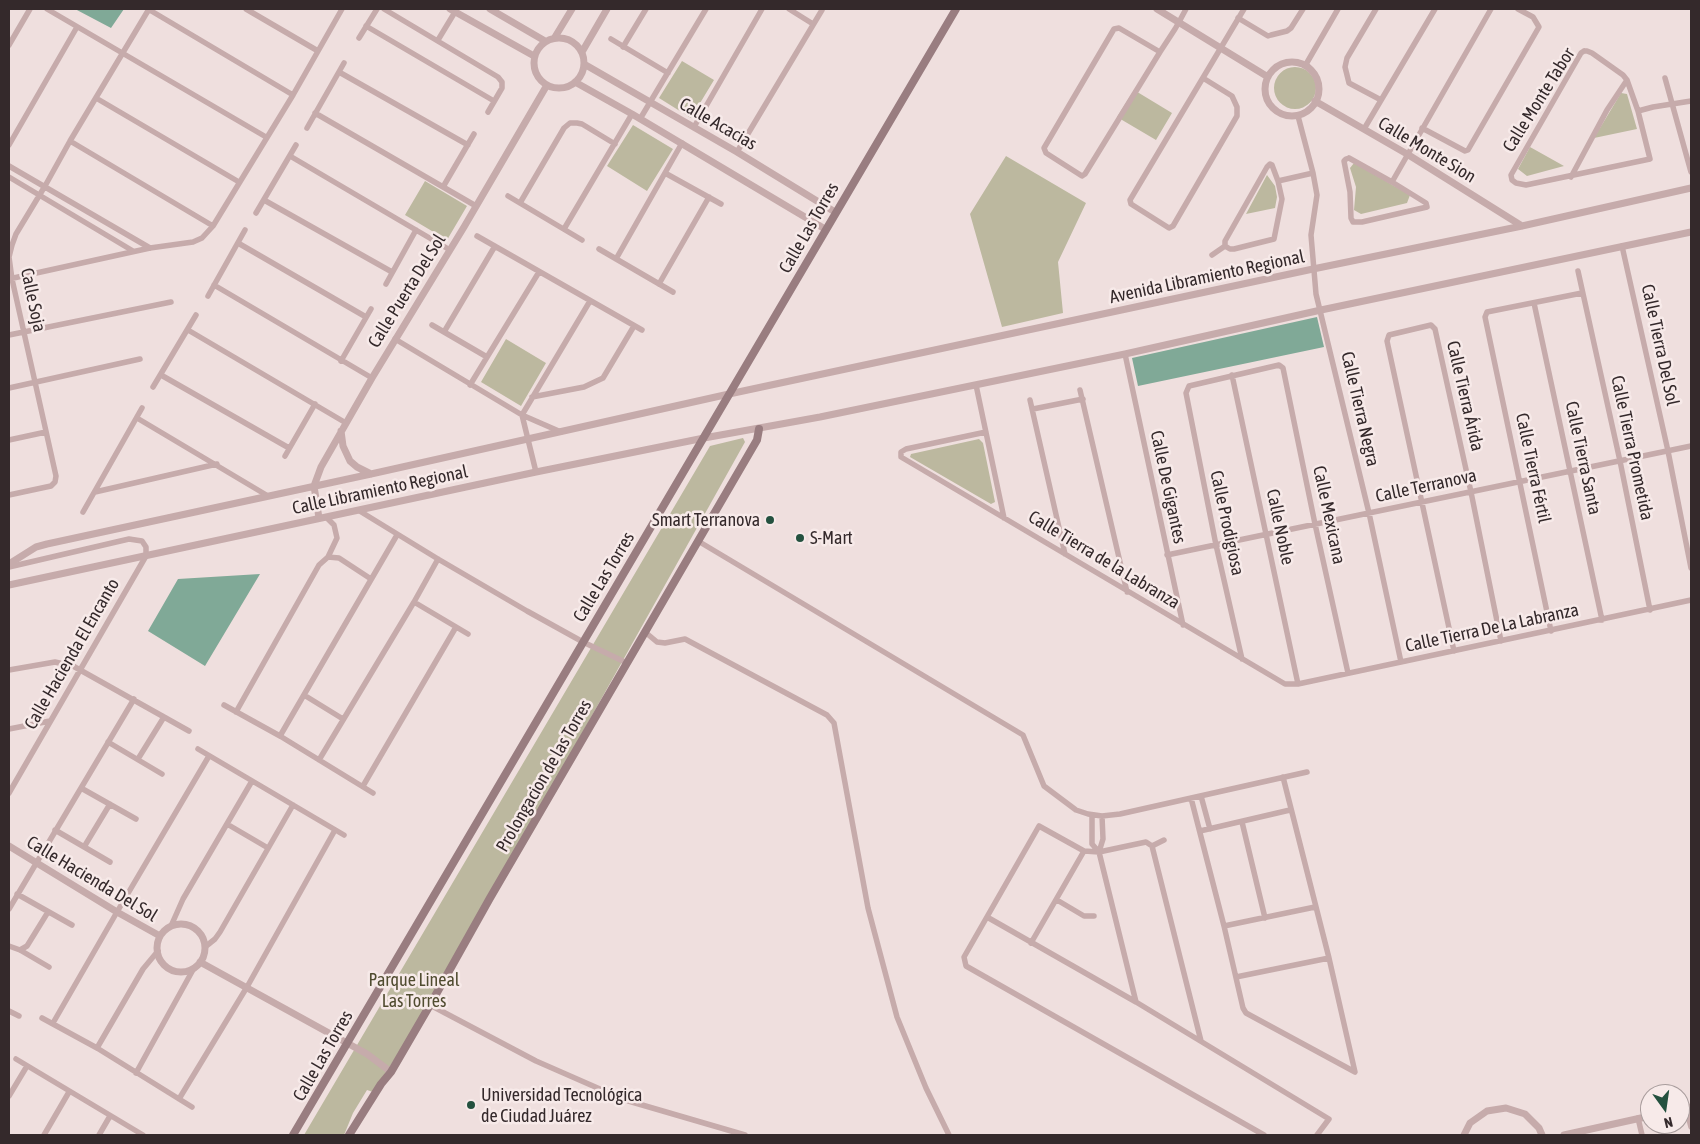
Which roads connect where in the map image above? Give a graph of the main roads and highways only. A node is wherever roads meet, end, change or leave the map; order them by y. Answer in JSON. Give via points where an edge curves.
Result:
{"nodes":[{"id":1,"x":956,"y":9,"type":"edge"},
{"id":2,"x":759,"y":428,"type":"road end"},
{"id":3,"x":293,"y":1135,"type":"edge"},
{"id":4,"x":349,"y":1135,"type":"edge"}],
"edges":[{"from":1,"to":3,"type":"main road","name":"Calle Las Torres"},
{"from":2,"to":4,"type":"main road","name":"Prolongacion de las Torres","via":[[757,440],[430,1005]]}]}
